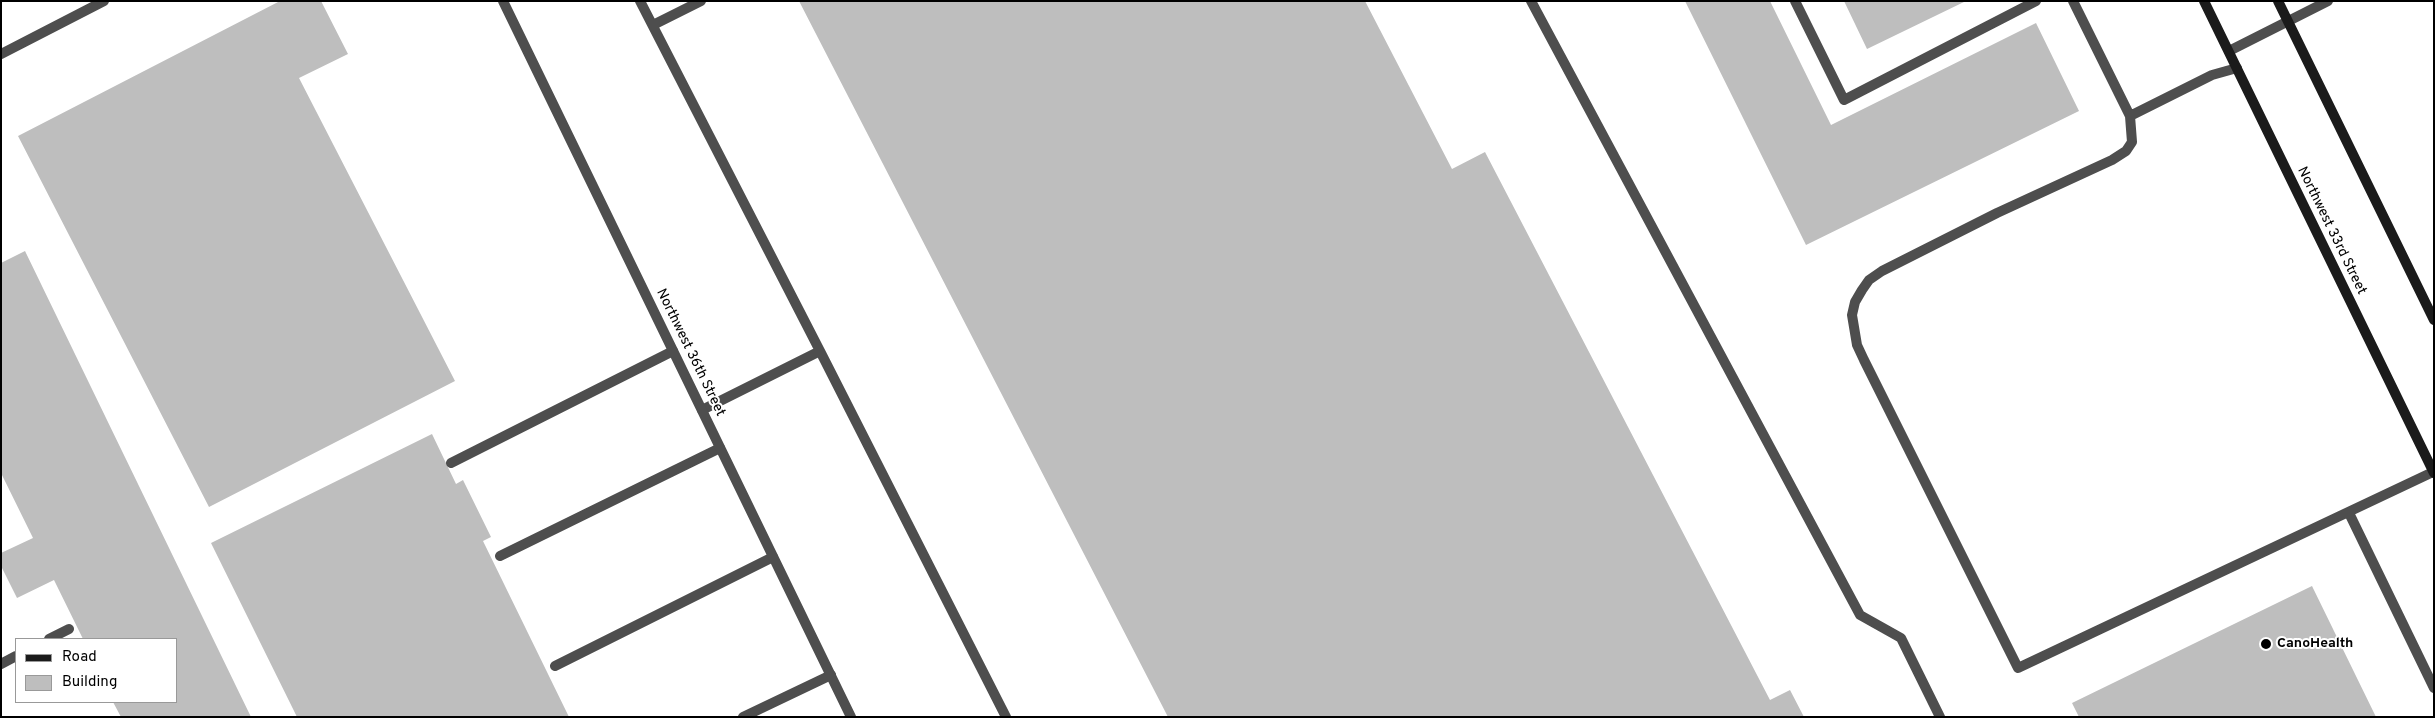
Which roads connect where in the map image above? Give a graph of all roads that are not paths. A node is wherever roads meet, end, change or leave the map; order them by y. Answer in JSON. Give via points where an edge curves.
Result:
{"nodes":[{"id":1,"x":104,"y":1,"type":"edge"},
{"id":2,"x":503,"y":1,"type":"edge"},
{"id":3,"x":640,"y":1,"type":"edge"},
{"id":4,"x":701,"y":1,"type":"edge"},
{"id":5,"x":1532,"y":1,"type":"edge"},
{"id":6,"x":1796,"y":1,"type":"edge"},
{"id":7,"x":2036,"y":1,"type":"edge"},
{"id":8,"x":2073,"y":1,"type":"edge"},
{"id":9,"x":2204,"y":1,"type":"edge"},
{"id":10,"x":2278,"y":1,"type":"edge"},
{"id":11,"x":2328,"y":1,"type":"edge"},
{"id":12,"x":2288,"y":21,"type":"junction"},
{"id":13,"x":652,"y":25,"type":"junction"},
{"id":14,"x":2229,"y":51,"type":"junction"},
{"id":15,"x":1,"y":54,"type":"edge"},
{"id":16,"x":2236,"y":68,"type":"junction"},
{"id":17,"x":2130,"y":116,"type":"junction"},
{"id":18,"x":2434,"y":320,"type":"edge"},
{"id":19,"x":673,"y":351,"type":"junction"},
{"id":20,"x":820,"y":351,"type":"junction"},
{"id":21,"x":702,"y":410,"type":"junction"},
{"id":22,"x":720,"y":448,"type":"junction"},
{"id":23,"x":451,"y":463,"type":"dead end"},
{"id":24,"x":2433,"y":472,"type":"edge"},
{"id":25,"x":2349,"y":513,"type":"junction"},
{"id":26,"x":500,"y":556,"type":"dead end"},
{"id":27,"x":773,"y":557,"type":"junction"},
{"id":28,"x":69,"y":629,"type":"dead end"},
{"id":29,"x":51,"y":638,"type":"edge"},
{"id":30,"x":15,"y":657,"type":"edge"},
{"id":31,"x":1,"y":664,"type":"edge"},
{"id":32,"x":555,"y":666,"type":"dead end"},
{"id":33,"x":831,"y":675,"type":"junction"},
{"id":34,"x":2434,"y":688,"type":"edge"},
{"id":35,"x":744,"y":717,"type":"edge"},
{"id":36,"x":851,"y":717,"type":"edge"},
{"id":37,"x":1006,"y":717,"type":"edge"},
{"id":38,"x":1940,"y":717,"type":"edge"}],
"edges":[{"from":1,"to":15,"type":"street"},
{"from":2,"to":19,"type":"street","name":"Northwest 36th Street"},
{"from":3,"to":13,"type":"street"},
{"from":4,"to":13,"type":"street"},
{"from":5,"to":38,"type":"street","via":[[1860,615],[1901,638]]},
{"from":6,"to":7,"type":"street","via":[[1844,100]]},
{"from":8,"to":17,"type":"street"},
{"from":9,"to":14,"type":"street","name":"Northwest 33rd Street"},
{"from":10,"to":12,"type":"street"},
{"from":11,"to":12,"type":"street"},
{"from":12,"to":14,"type":"street"},
{"from":12,"to":18,"type":"street"},
{"from":13,"to":20,"type":"street"},
{"from":14,"to":16,"type":"street","name":"Northwest 33rd Street"},
{"from":16,"to":17,"type":"street","via":[[2212,75]]},
{"from":16,"to":24,"type":"street","name":"Northwest 33rd Street"},
{"from":17,"to":25,"type":"street","via":[[2132,142],[2126,151],[1882,271],[1862,290],[1852,315],[1857,345],[1864,360],[2018,668]]},
{"from":19,"to":21,"type":"street","name":"Northwest 36th Street"},
{"from":19,"to":23,"type":"street"},
{"from":20,"to":21,"type":"street"},
{"from":20,"to":37,"type":"street"},
{"from":21,"to":22,"type":"street","name":"Northwest 36th Street"},
{"from":22,"to":26,"type":"street"},
{"from":22,"to":27,"type":"street","name":"Northwest 36th Street"},
{"from":24,"to":25,"type":"street"},
{"from":25,"to":34,"type":"street"},
{"from":27,"to":32,"type":"street"},
{"from":27,"to":33,"type":"street","name":"Northwest 36th Street"},
{"from":28,"to":29,"type":"street"},
{"from":30,"to":31,"type":"street"},
{"from":33,"to":35,"type":"street"},
{"from":33,"to":36,"type":"street","name":"Northwest 36th Street"}]}
